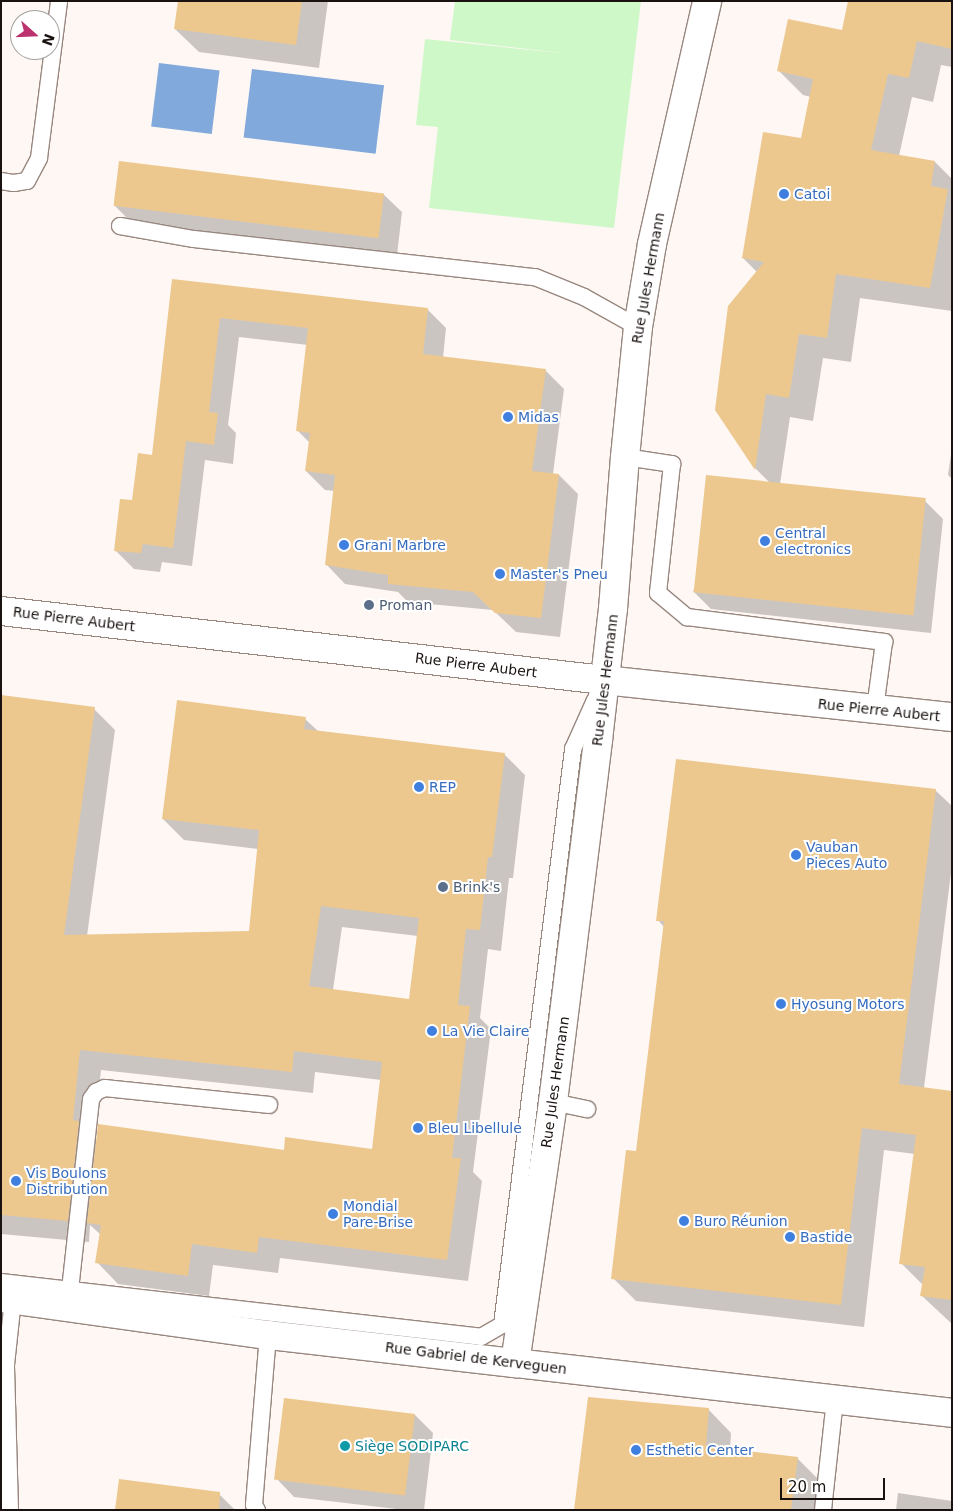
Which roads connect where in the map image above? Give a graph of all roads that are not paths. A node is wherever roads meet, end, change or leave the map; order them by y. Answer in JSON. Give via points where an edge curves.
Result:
{"nodes":[{"id":1,"x":59,"y":1,"type":"edge"},
{"id":2,"x":707,"y":1,"type":"edge"},
{"id":3,"x":1,"y":181,"type":"edge"},
{"id":4,"x":120,"y":226,"type":"dead end"},
{"id":5,"x":638,"y":327,"type":"junction"},
{"id":6,"x":624,"y":457,"type":"junction"},
{"id":7,"x":1,"y":611,"type":"edge"},
{"id":8,"x":604,"y":680,"type":"junction"},
{"id":9,"x":875,"y":709,"type":"junction"},
{"id":10,"x":952,"y":718,"type":"edge"},
{"id":11,"x":553,"y":1102,"type":"junction"},
{"id":12,"x":269,"y":1105,"type":"dead end"},
{"id":13,"x":587,"y":1109,"type":"dead end"},
{"id":14,"x":5,"y":1293,"type":"edge"},
{"id":15,"x":70,"y":1298,"type":"junction"},
{"id":16,"x":268,"y":1335,"type":"junction"},
{"id":17,"x":515,"y":1363,"type":"junction"},
{"id":18,"x":835,"y":1398,"type":"junction"},
{"id":19,"x":952,"y":1413,"type":"edge"},
{"id":20,"x":10,"y":1510,"type":"edge"},
{"id":21,"x":257,"y":1510,"type":"edge"},
{"id":22,"x":823,"y":1510,"type":"edge"}],
"edges":[{"from":1,"to":3,"type":"lane","via":[[39,158],[27,181]]},
{"from":2,"to":5,"type":"street","name":"Rue Jules Hermann","via":[[652,244]]},
{"from":4,"to":5,"type":"lane","via":[[194,239],[535,277],[584,297]]},
{"from":5,"to":6,"type":"street","name":"Rue Jules Hermann"},
{"from":6,"to":8,"type":"street","name":"Rue Jules Hermann","via":[[613,609]]},
{"from":6,"to":9,"type":"lane","via":[[672,464],[658,593],[687,617],[884,642]]},
{"from":7,"to":8,"type":"street","name":"Rue Pierre Aubert"},
{"from":8,"to":9,"type":"street","name":"Rue Pierre Aubert"},
{"from":8,"to":11,"type":"street","name":"Rue Jules Hermann"},
{"from":8,"to":15,"type":"lane","via":[[573,749],[502,1325],[481,1338]]},
{"from":9,"to":10,"type":"street","name":"Rue Pierre Aubert"},
{"from":11,"to":13,"type":"lane"},
{"from":11,"to":17,"type":"street","name":"Rue Jules Hermann"},
{"from":12,"to":15,"type":"lane","via":[[105,1088],[96,1092],[91,1099]]},
{"from":14,"to":15,"type":"street","name":"Rue Gabriel de Kerveguen"},
{"from":14,"to":20,"type":"lane"},
{"from":15,"to":16,"type":"street","name":"Rue Gabriel de Kerveguen"},
{"from":16,"to":17,"type":"street","name":"Rue Gabriel de Kerveguen"},
{"from":16,"to":21,"type":"lane","via":[[254,1504]]},
{"from":17,"to":18,"type":"street","name":"Rue Gabriel de Kerveguen"},
{"from":18,"to":19,"type":"street","name":"Rue Gabriel de Kerveguen"},
{"from":18,"to":22,"type":"lane"}]}
